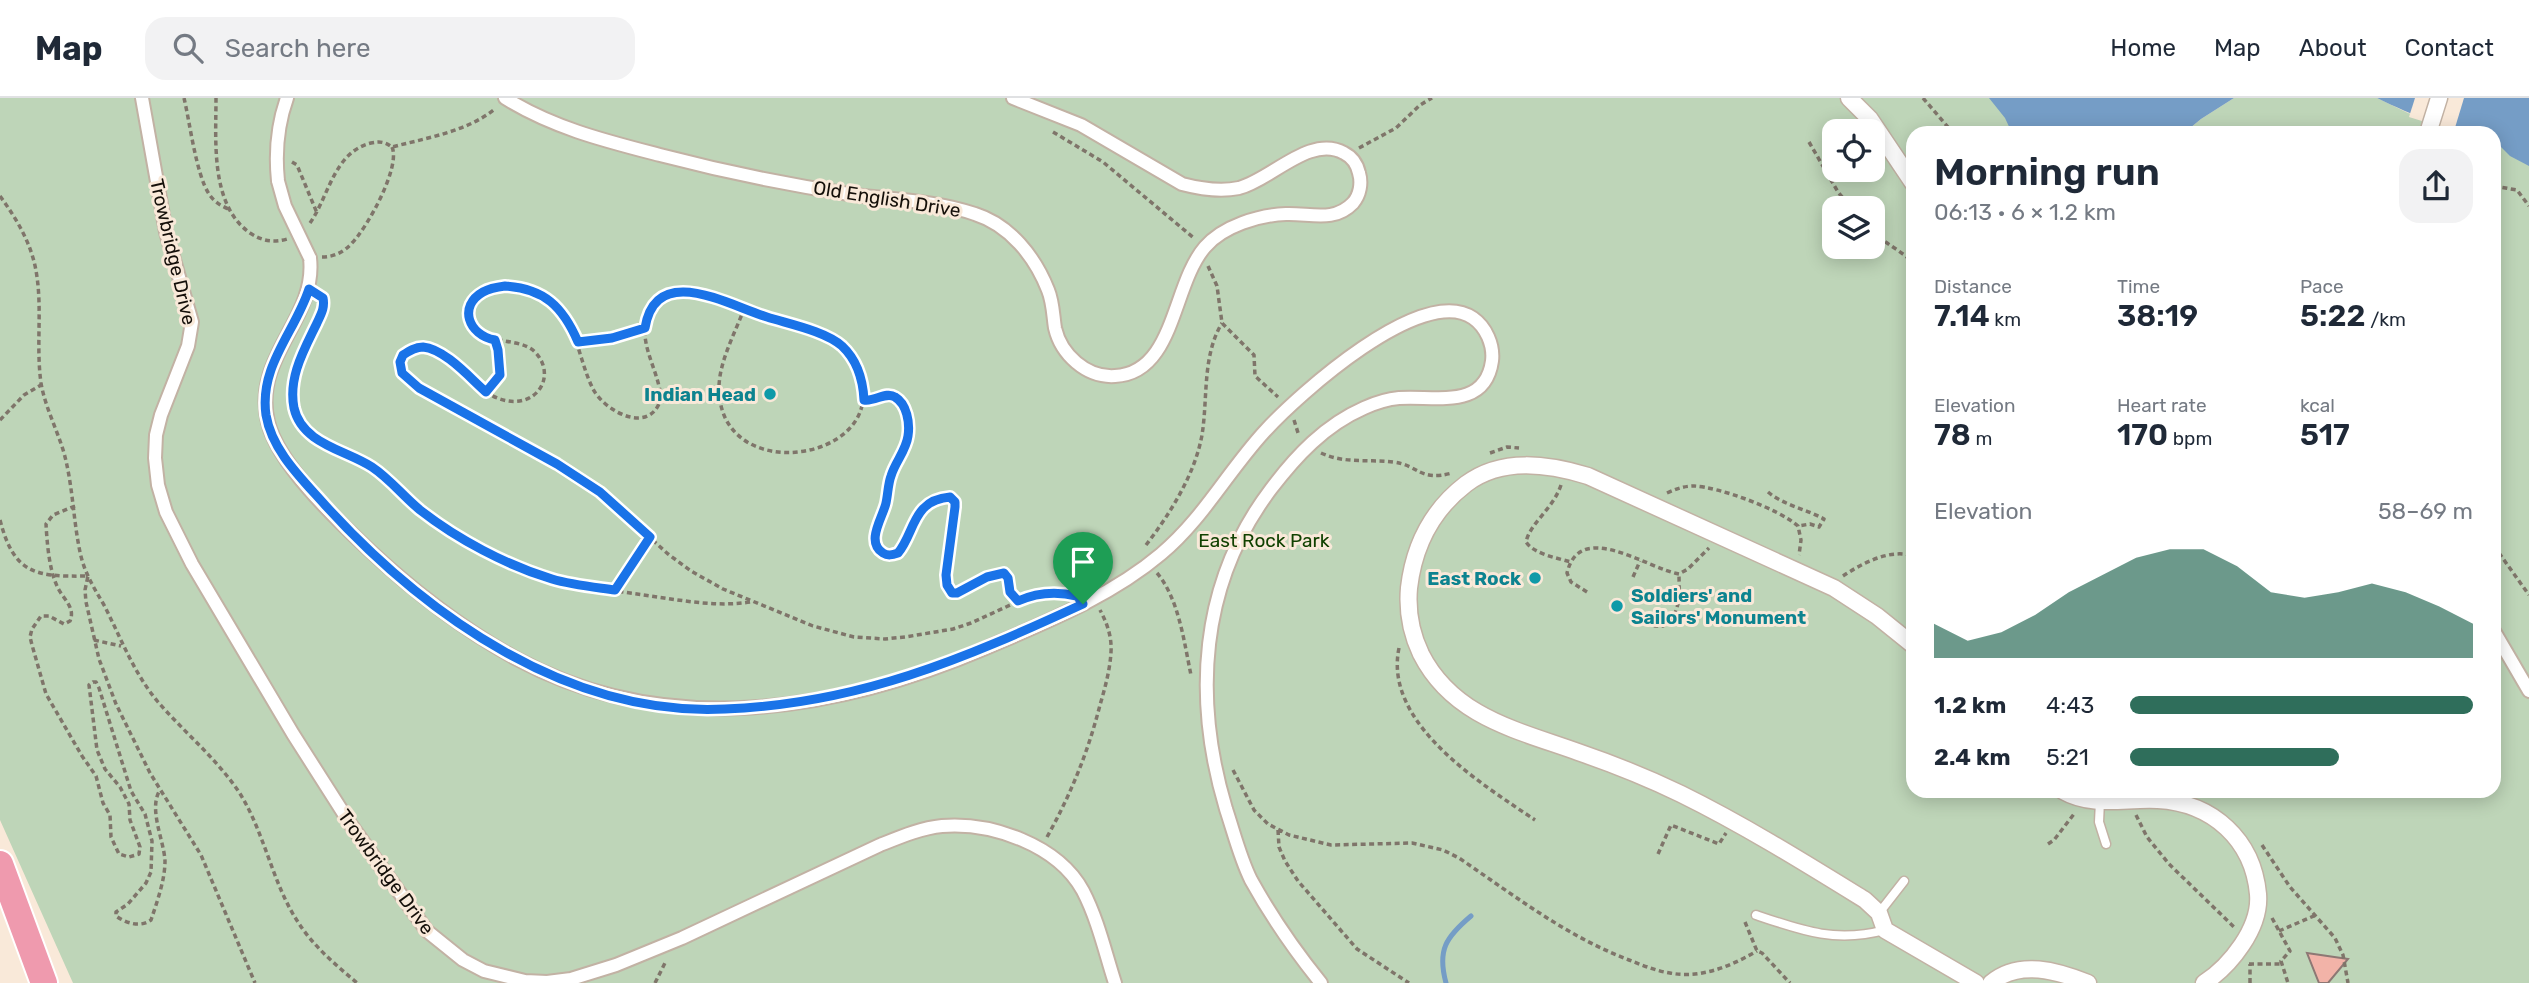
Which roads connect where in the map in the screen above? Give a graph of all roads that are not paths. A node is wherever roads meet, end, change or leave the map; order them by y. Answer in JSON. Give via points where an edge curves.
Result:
{"nodes":[{"id":1,"x":142,"y":98,"type":"edge"},
{"id":2,"x":287,"y":98,"type":"edge"},
{"id":3,"x":505,"y":98,"type":"edge"},
{"id":4,"x":1013,"y":98,"type":"edge"},
{"id":5,"x":1849,"y":98,"type":"edge"},
{"id":6,"x":2439,"y":98,"type":"edge"},
{"id":7,"x":2430,"y":126,"type":"edge"},
{"id":8,"x":1906,"y":173,"type":"edge"},
{"id":9,"x":1906,"y":639,"type":"edge"},
{"id":10,"x":2501,"y":643,"type":"edge"},
{"id":11,"x":2529,"y":691,"type":"edge"},
{"id":12,"x":2079,"y":798,"type":"edge"},
{"id":13,"x":2100,"y":801,"type":"junction"},
{"id":14,"x":2105,"y":844,"type":"dead end"},
{"id":15,"x":0,"y":864,"type":"edge"},
{"id":16,"x":1905,"y":881,"type":"dead end"},
{"id":17,"x":1879,"y":913,"type":"junction"},
{"id":18,"x":1756,"y":915,"type":"dead end"},
{"id":19,"x":1885,"y":930,"type":"junction"},
{"id":20,"x":44,"y":983,"type":"edge"},
{"id":21,"x":1115,"y":983,"type":"edge"},
{"id":22,"x":1321,"y":983,"type":"edge"},
{"id":23,"x":1976,"y":983,"type":"edge"},
{"id":24,"x":1992,"y":983,"type":"edge"},
{"id":25,"x":2088,"y":983,"type":"edge"},
{"id":26,"x":2204,"y":983,"type":"edge"}],
"edges":[{"from":1,"to":21,"type":"street","name":"Trowbridge Drive","via":[[166,232],[192,322],[156,435],[155,458],[166,512],[317,774],[426,931],[474,966],[505,978],[570,979],[646,953],[909,834],[940,826],[965,826],[1006,834],[1039,850],[1070,874],[1082,889],[1099,930]]},
{"from":2,"to":22,"type":"street","bridge":true,"via":[[277,134],[278,181],[312,266],[309,289],[274,359],[267,387],[266,416],[277,447],[342,524],[406,583],[480,636],[555,677],[614,696],[678,708],[781,705],[891,683],[982,650],[1089,602],[1150,564],[1180,538],[1253,445],[1325,376],[1410,320],[1443,311],[1469,315],[1486,331],[1492,346],[1489,373],[1481,384],[1452,399],[1385,400],[1346,417],[1309,445],[1251,518],[1224,578],[1209,641],[1206,702],[1223,797],[1249,876]]},
{"from":3,"to":4,"type":"street","name":"Old English Drive","via":[[564,128],[689,163],[796,186],[940,205],[980,215],[1013,235],[1033,261],[1050,294],[1060,343],[1067,354],[1078,364],[1112,377],[1136,371],[1154,355],[1179,294],[1204,247],[1215,237],[1263,218],[1290,214],[1324,217],[1344,210],[1360,188],[1358,168],[1348,155],[1328,148],[1301,155],[1241,187],[1199,189],[1182,184],[1081,125]]},
{"from":5,"to":8,"type":"street","via":[[1870,119]]},
{"from":6,"to":7,"type":"street"},
{"from":9,"to":17,"type":"street","via":[[1834,588],[1588,476],[1534,464],[1494,470],[1458,490],[1424,532],[1413,561],[1409,592],[1411,631],[1425,663],[1442,687],[1471,710],[1681,794],[1824,875]]},
{"from":10,"to":11,"type":"street"},
{"from":12,"to":13,"type":"street"},
{"from":13,"to":14,"type":"lane"},
{"from":13,"to":26,"type":"street","via":[[2157,800],[2190,806],[2231,830],[2247,853],[2257,884],[2256,912],[2246,938]]},
{"from":15,"to":20,"type":"main road"},
{"from":16,"to":17,"type":"lane"},
{"from":17,"to":19,"type":"street"},
{"from":18,"to":19,"type":"lane","via":[[1842,937]]},
{"from":19,"to":23,"type":"street"},
{"from":24,"to":25,"type":"street","via":[[2007,974],[2041,969]]}]}
